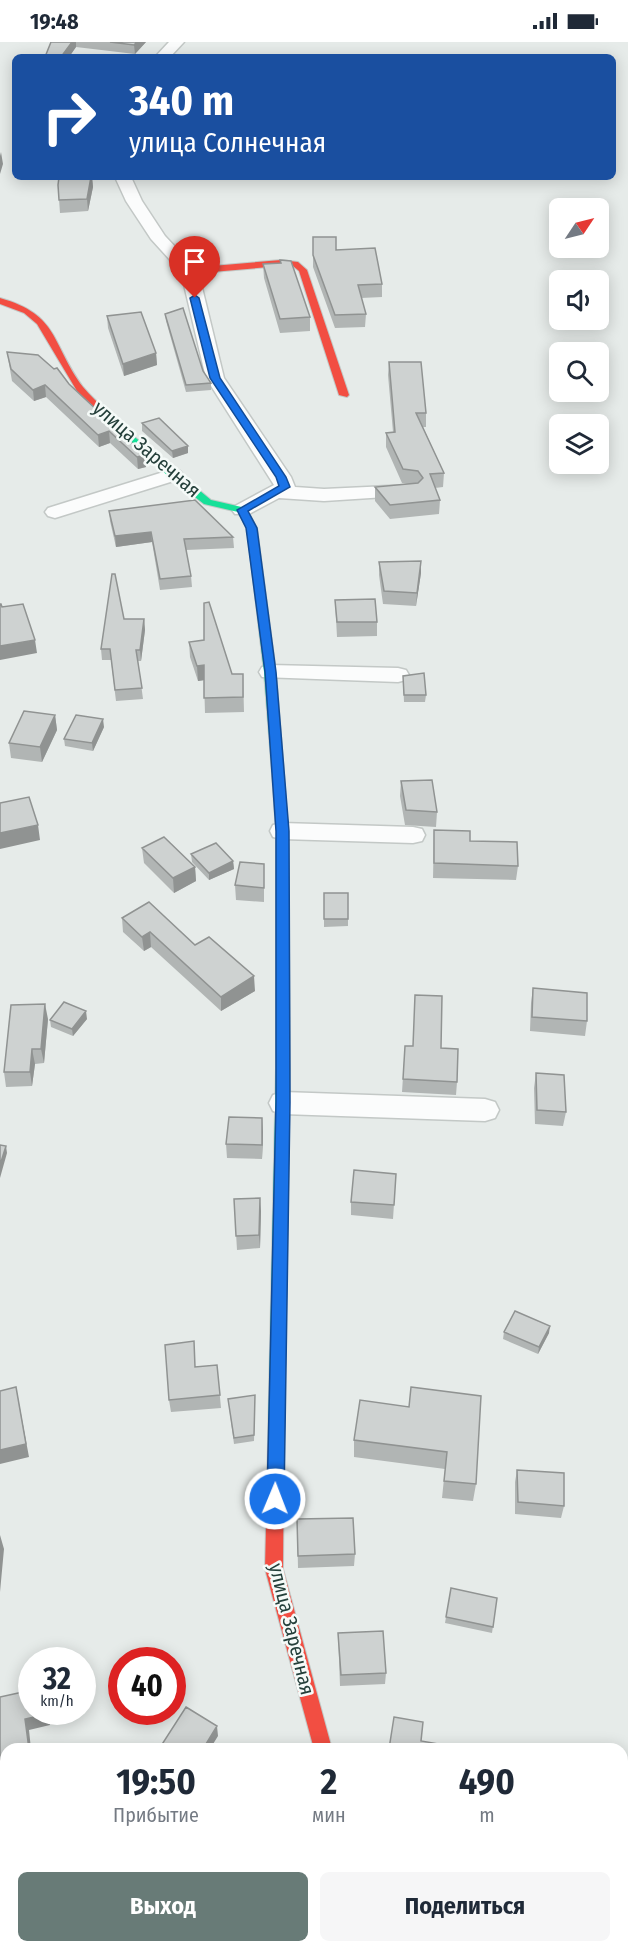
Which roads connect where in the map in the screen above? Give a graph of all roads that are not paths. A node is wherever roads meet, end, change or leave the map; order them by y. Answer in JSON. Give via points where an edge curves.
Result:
{"nodes":[{"id":1,"x":177,"y":42,"type":"edge"},
{"id":2,"x":165,"y":54,"type":"edge"},
{"id":3,"x":124,"y":180,"type":"edge"},
{"id":4,"x":189,"y":271,"type":"junction"},
{"id":5,"x":0,"y":301,"type":"edge"},
{"id":6,"x":344,"y":395,"type":"dead end"},
{"id":7,"x":173,"y":476,"type":"junction"},
{"id":8,"x":410,"y":491,"type":"edge"},
{"id":9,"x":278,"y":492,"type":"junction"},
{"id":10,"x":243,"y":510,"type":"junction"},
{"id":11,"x":55,"y":513,"type":"dead end"},
{"id":12,"x":270,"y":672,"type":"junction"},
{"id":13,"x":398,"y":675,"type":"dead end"},
{"id":14,"x":282,"y":831,"type":"junction"},
{"id":15,"x":413,"y":835,"type":"dead end"},
{"id":16,"x":283,"y":1102,"type":"junction"},
{"id":17,"x":485,"y":1110,"type":"dead end"},
{"id":18,"x":321,"y":1743,"type":"edge"}],
"edges":[{"from":1,"to":2,"type":"street"},
{"from":3,"to":4,"type":"street","via":[[159,239]]},
{"from":4,"to":6,"type":"street","via":[[280,263],[295,264],[303,270]]},
{"from":4,"to":9,"type":"street","via":[[215,378],[281,477],[285,487]]},
{"from":5,"to":7,"type":"street","name":"улица Заречная","via":[[34,315],[43,324],[68,374],[80,389]]},
{"from":7,"to":10,"type":"street","name":"улица Заречная","via":[[208,502]]},
{"from":7,"to":11,"type":"street"},
{"from":8,"to":9,"type":"street","via":[[324,495]]},
{"from":9,"to":10,"type":"street"},
{"from":10,"to":12,"type":"street","name":"улица Заречная","via":[[252,528]]},
{"from":12,"to":13,"type":"street"},
{"from":12,"to":14,"type":"street","name":"улица Заречная"},
{"from":14,"to":15,"type":"street"},
{"from":14,"to":16,"type":"street","name":"улица Заречная"},
{"from":16,"to":17,"type":"street"},
{"from":16,"to":18,"type":"street","name":"улица Заречная","via":[[274,1569]]}]}
